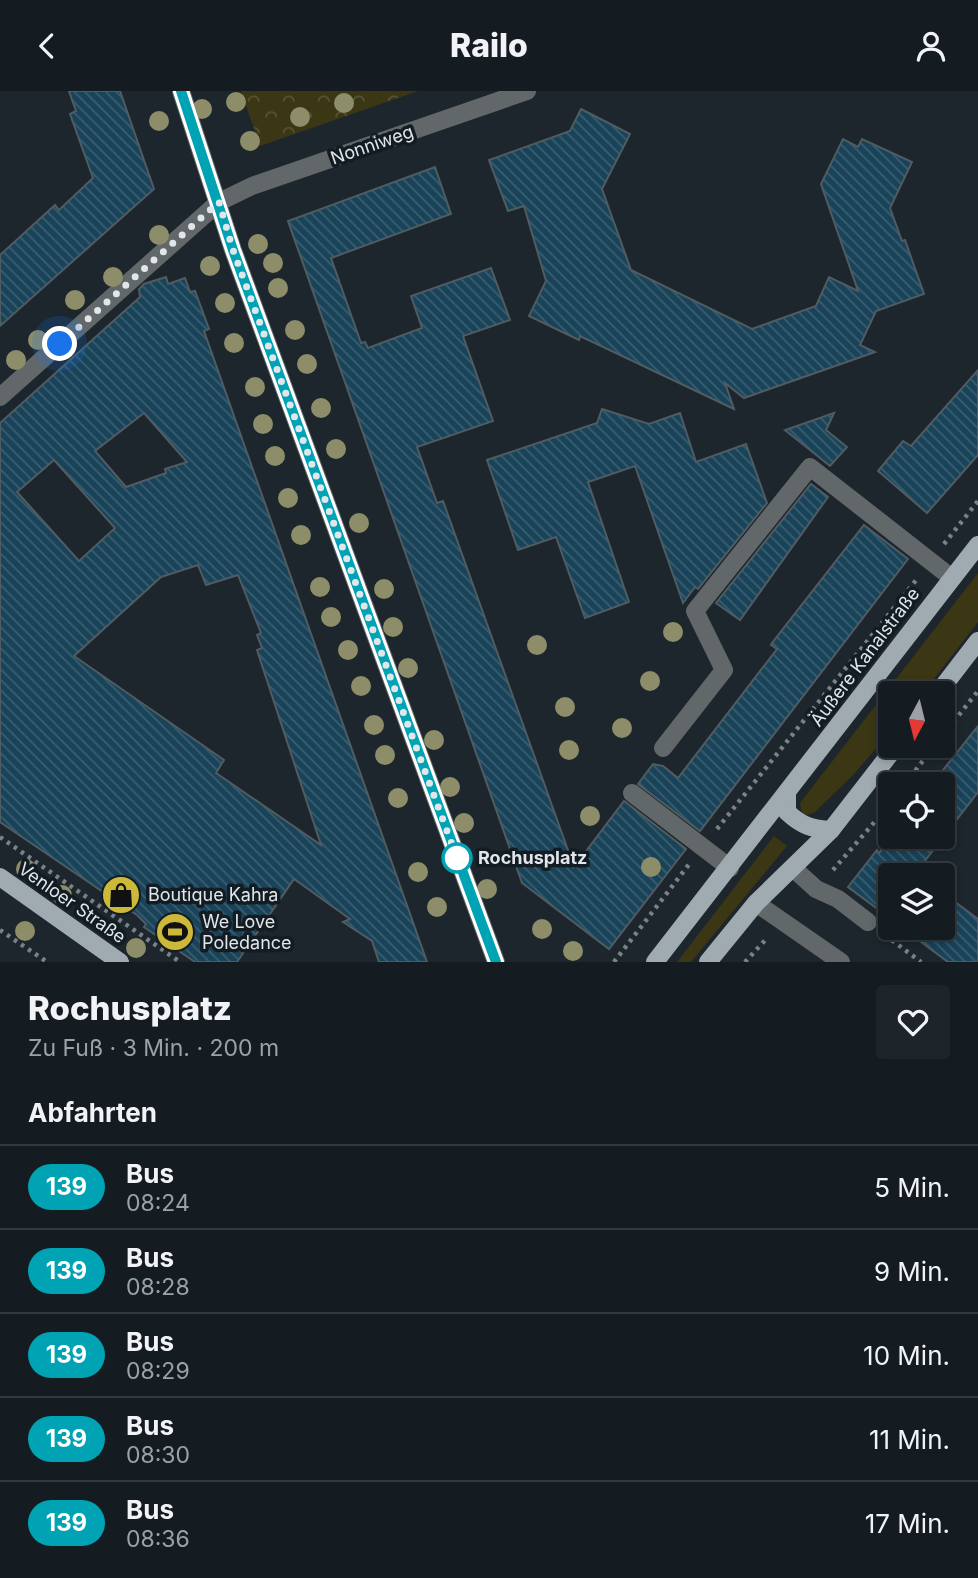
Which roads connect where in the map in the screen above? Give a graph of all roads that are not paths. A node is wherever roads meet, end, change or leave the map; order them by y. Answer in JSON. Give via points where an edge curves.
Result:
{"nodes":[{"id":1,"x":181,"y":91,"type":"edge"},
{"id":2,"x":527,"y":91,"type":"edge"},
{"id":3,"x":219,"y":202,"type":"junction"},
{"id":4,"x":0,"y":397,"type":"edge"},
{"id":5,"x":978,"y":545,"type":"edge"},
{"id":6,"x":952,"y":578,"type":"junction"},
{"id":7,"x":978,"y":641,"type":"edge"},
{"id":8,"x":947,"y":681,"type":"edge"},
{"id":9,"x":663,"y":748,"type":"dead end"},
{"id":10,"x":887,"y":758,"type":"edge"},
{"id":11,"x":632,"y":793,"type":"dead end"},
{"id":12,"x":787,"y":795,"type":"junction"},
{"id":13,"x":831,"y":830,"type":"junction"},
{"id":14,"x":793,"y":867,"type":"junction"},
{"id":15,"x":730,"y":868,"type":"junction"},
{"id":16,"x":0,"y":877,"type":"edge"},
{"id":17,"x":756,"y":903,"type":"junction"},
{"id":18,"x":868,"y":922,"type":"road end"},
{"id":19,"x":120,"y":962,"type":"edge"},
{"id":20,"x":496,"y":962,"type":"edge"},
{"id":21,"x":655,"y":962,"type":"edge"},
{"id":22,"x":708,"y":962,"type":"edge"},
{"id":23,"x":841,"y":962,"type":"edge"}],
"edges":[{"from":1,"to":3,"type":"street"},
{"from":2,"to":3,"type":"street","name":"Nonniweg"},
{"from":3,"to":4,"type":"street","name":"Nonniweg"},
{"from":3,"to":20,"type":"street"},
{"from":5,"to":6,"type":"main road","name":"Äußere Kanalstraße"},
{"from":6,"to":9,"type":"street","via":[[810,467],[695,611],[724,670]]},
{"from":6,"to":12,"type":"main road","name":"Äußere Kanalstraße"},
{"from":7,"to":8,"type":"main road"},
{"from":10,"to":13,"type":"main road"},
{"from":11,"to":15,"type":"street"},
{"from":12,"to":13,"type":"main road","via":[[787,812],[798,823]]},
{"from":12,"to":15,"type":"main road","name":"Äußere Kanalstraße"},
{"from":13,"to":14,"type":"main road"},
{"from":14,"to":17,"type":"main road"},
{"from":14,"to":18,"type":"street","via":[[816,889],[838,898]]},
{"from":15,"to":21,"type":"main road","name":"Äußere Kanalstraße"},
{"from":16,"to":19,"type":"main road","name":"Venloer Straße"},
{"from":17,"to":22,"type":"main road"},
{"from":17,"to":23,"type":"street"}]}
